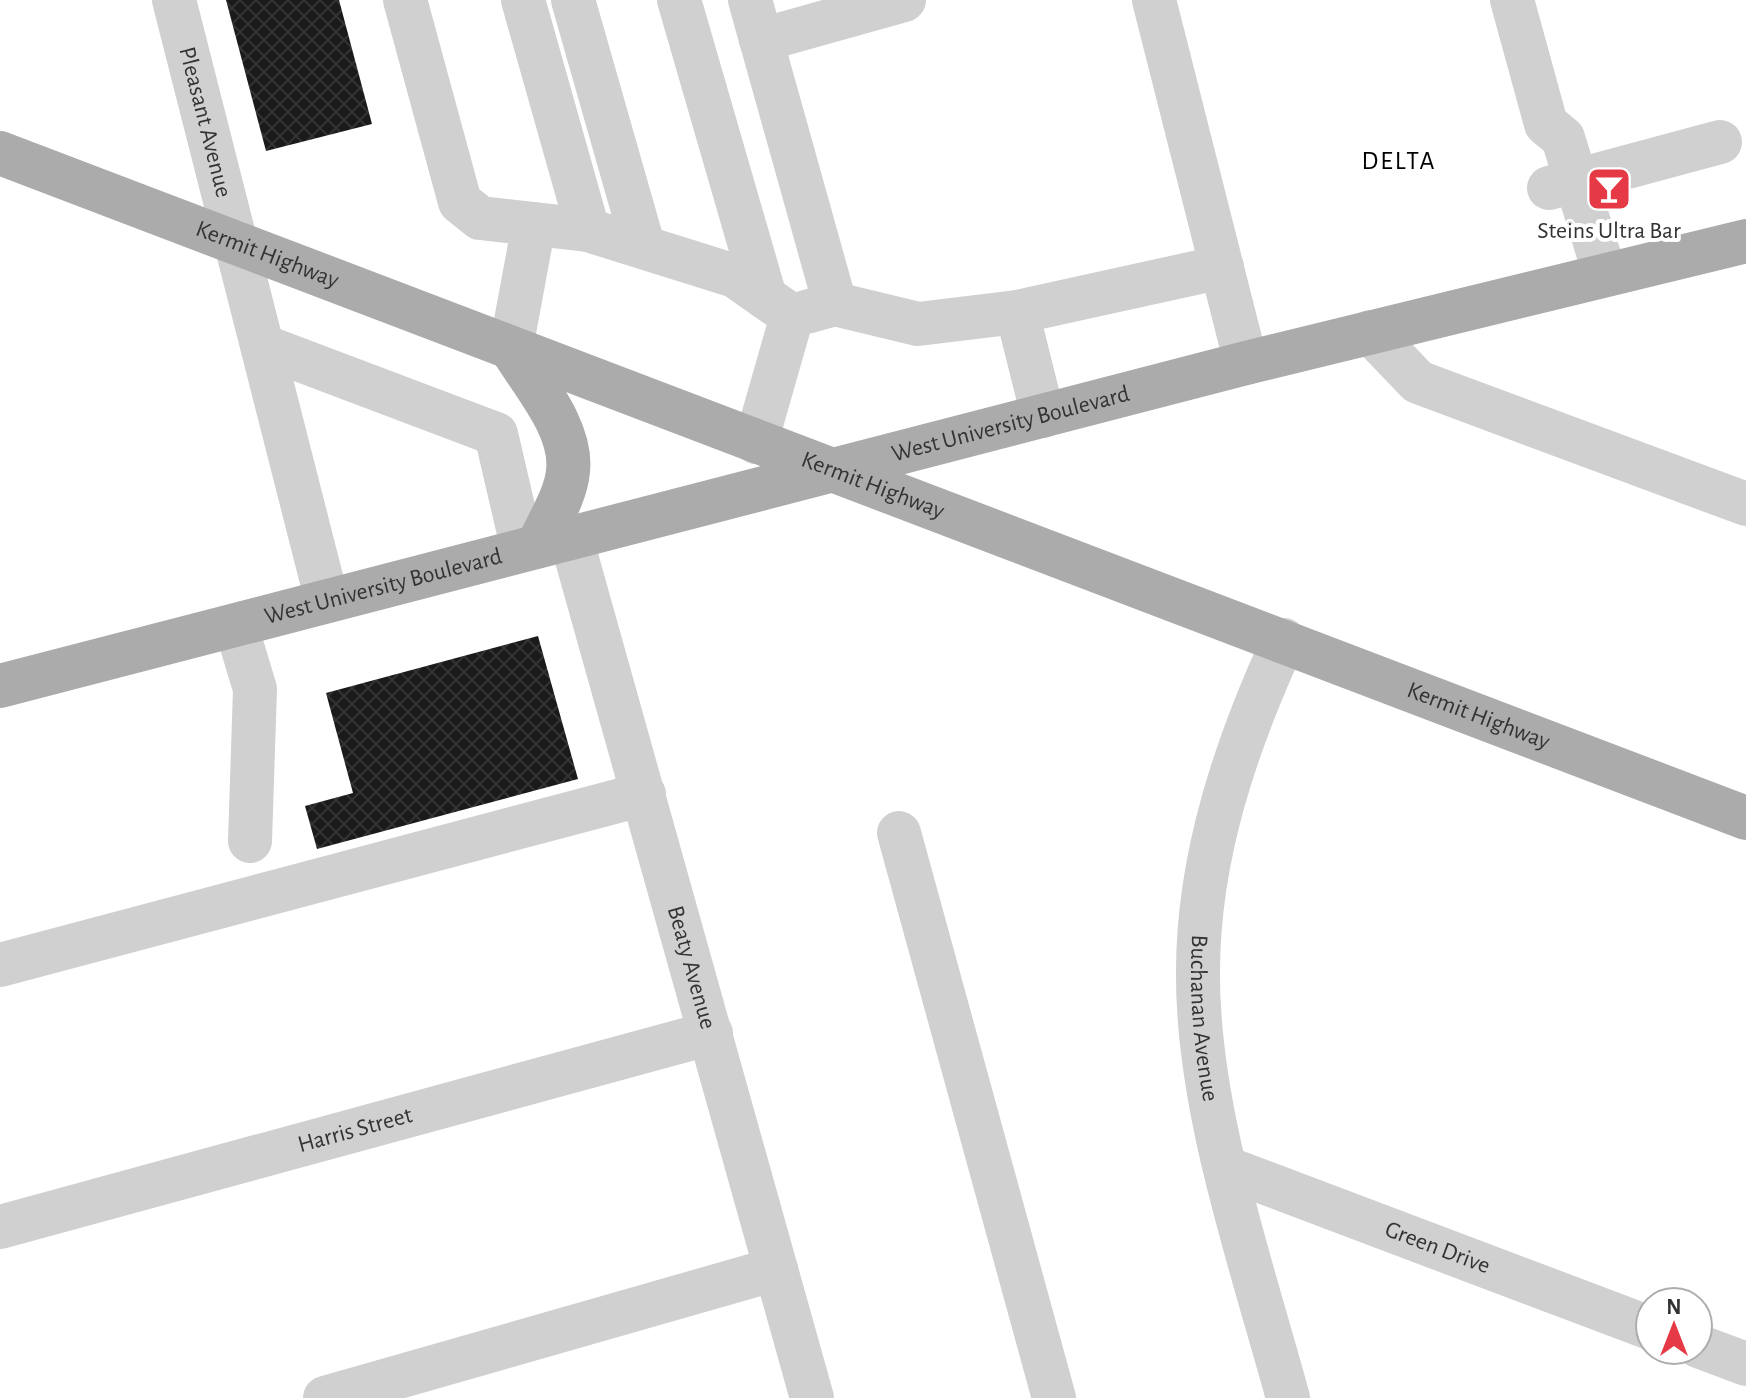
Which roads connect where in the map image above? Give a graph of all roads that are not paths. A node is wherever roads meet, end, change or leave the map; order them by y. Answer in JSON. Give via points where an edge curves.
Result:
{"nodes":[{"id":1,"x":174,"y":0,"type":"edge"},
{"id":2,"x":405,"y":0,"type":"edge"},
{"id":3,"x":523,"y":0,"type":"edge"},
{"id":4,"x":573,"y":0,"type":"edge"},
{"id":5,"x":679,"y":0,"type":"edge"},
{"id":6,"x":904,"y":0,"type":"edge"},
{"id":7,"x":1154,"y":0,"type":"edge"},
{"id":8,"x":1512,"y":0,"type":"edge"},
{"id":9,"x":756,"y":20,"type":"edge"},
{"id":10,"x":1720,"y":142,"type":"dead end"},
{"id":11,"x":0,"y":153,"type":"edge"},
{"id":12,"x":1563,"y":185,"type":"junction"},
{"id":13,"x":534,"y":224,"type":"junction"},
{"id":14,"x":588,"y":230,"type":"junction"},
{"id":15,"x":1746,"y":241,"type":"edge"},
{"id":16,"x":238,"y":244,"type":"junction"},
{"id":17,"x":643,"y":245,"type":"junction"},
{"id":18,"x":1222,"y":267,"type":"junction"},
{"id":19,"x":1591,"y":278,"type":"junction"},
{"id":20,"x":835,"y":304,"type":"junction"},
{"id":21,"x":779,"y":306,"type":"junction"},
{"id":22,"x":1017,"y":312,"type":"junction"},
{"id":23,"x":1370,"y":332,"type":"junction"},
{"id":24,"x":263,"y":346,"type":"junction"},
{"id":25,"x":511,"y":348,"type":"junction"},
{"id":26,"x":1246,"y":363,"type":"junction"},
{"id":27,"x":1043,"y":416,"type":"junction"},
{"id":28,"x":756,"y":442,"type":"junction"},
{"id":29,"x":833,"y":471,"type":"junction"},
{"id":30,"x":1746,"y":504,"type":"edge"},
{"id":31,"x":544,"y":544,"type":"junction"},
{"id":32,"x":327,"y":601,"type":"junction"},
{"id":33,"x":236,"y":626,"type":"junction"},
{"id":34,"x":1284,"y":640,"type":"junction"},
{"id":35,"x":0,"y":686,"type":"edge"},
{"id":36,"x":644,"y":794,"type":"junction"},
{"id":37,"x":1746,"y":818,"type":"edge"},
{"id":38,"x":899,"y":833,"type":"dead end"},
{"id":39,"x":250,"y":841,"type":"dead end"},
{"id":40,"x":0,"y":965,"type":"edge"},
{"id":41,"x":711,"y":1033,"type":"junction"},
{"id":42,"x":1226,"y":1168,"type":"junction"},
{"id":43,"x":0,"y":1227,"type":"edge"},
{"id":44,"x":776,"y":1269,"type":"junction"},
{"id":45,"x":1634,"y":1322,"type":"edge"},
{"id":46,"x":1714,"y":1352,"type":"edge"},
{"id":47,"x":1746,"y":1364,"type":"edge"},
{"id":48,"x":325,"y":1398,"type":"edge"},
{"id":49,"x":812,"y":1398,"type":"edge"},
{"id":50,"x":1054,"y":1398,"type":"edge"},
{"id":51,"x":1288,"y":1398,"type":"edge"}],
"edges":[{"from":1,"to":16,"type":"street","name":"Pleasant Avenue"},
{"from":2,"to":13,"type":"street","via":[[460,202],[480,218]]},
{"from":3,"to":14,"type":"street"},
{"from":4,"to":17,"type":"street"},
{"from":5,"to":21,"type":"street"},
{"from":6,"to":9,"type":"street"},
{"from":7,"to":18,"type":"street"},
{"from":8,"to":12,"type":"street","via":[[1546,124],[1563,138]]},
{"from":9,"to":20,"type":"street"},
{"from":10,"to":12,"type":"street"},
{"from":11,"to":16,"type":"main road","name":"Kermit Highway"},
{"from":12,"to":19,"type":"street"},
{"from":13,"to":14,"type":"street"},
{"from":13,"to":25,"type":"street"},
{"from":14,"to":17,"type":"street"},
{"from":15,"to":19,"type":"main road","name":"West University Boulevard"},
{"from":16,"to":24,"type":"street","name":"Pleasant Avenue"},
{"from":16,"to":25,"type":"main road","name":"Kermit Highway"},
{"from":17,"to":21,"type":"street","via":[[735,276]]},
{"from":18,"to":22,"type":"street"},
{"from":18,"to":26,"type":"street"},
{"from":19,"to":23,"type":"main road","name":"West University Boulevard"},
{"from":20,"to":21,"type":"street"},
{"from":20,"to":22,"type":"street","via":[[918,324]]},
{"from":21,"to":28,"type":"street"},
{"from":22,"to":27,"type":"street"},
{"from":23,"to":26,"type":"main road","name":"West University Boulevard"},
{"from":23,"to":30,"type":"street","via":[[1418,382]]},
{"from":24,"to":31,"type":"street","name":"Beaty Avenue","via":[[496,434]]},
{"from":24,"to":32,"type":"street","name":"Pleasant Avenue"},
{"from":25,"to":28,"type":"main road","name":"Kermit Highway"},
{"from":25,"to":31,"type":"main road","via":[[567,449],[569,472]]},
{"from":26,"to":27,"type":"main road","name":"West University Boulevard"},
{"from":27,"to":29,"type":"main road","name":"West University Boulevard"},
{"from":28,"to":29,"type":"main road","name":"Kermit Highway"},
{"from":29,"to":31,"type":"main road","name":"West University Boulevard"},
{"from":29,"to":34,"type":"main road","name":"Kermit Highway"},
{"from":31,"to":32,"type":"main road","name":"West University Boulevard"},
{"from":31,"to":36,"type":"street","name":"Beaty Avenue"},
{"from":32,"to":33,"type":"main road","name":"West University Boulevard"},
{"from":33,"to":35,"type":"main road","name":"West University Boulevard"},
{"from":33,"to":39,"type":"street","via":[[255,689]]},
{"from":34,"to":37,"type":"main road","name":"Kermit Highway"},
{"from":34,"to":42,"type":"street","name":"Buchanan Avenue","via":[[1232,767],[1202,902],[1198,973],[1203,1051]]},
{"from":36,"to":40,"type":"street"},
{"from":36,"to":41,"type":"street","name":"Beaty Avenue"},
{"from":38,"to":50,"type":"street"},
{"from":41,"to":43,"type":"street","name":"Harris Street"},
{"from":41,"to":44,"type":"street","name":"Beaty Avenue"},
{"from":42,"to":45,"type":"street","name":"Green Drive"},
{"from":42,"to":51,"type":"street","name":"Buchanan Avenue"},
{"from":44,"to":48,"type":"street"},
{"from":44,"to":49,"type":"street","name":"Beaty Avenue"},
{"from":46,"to":47,"type":"street"}]}
